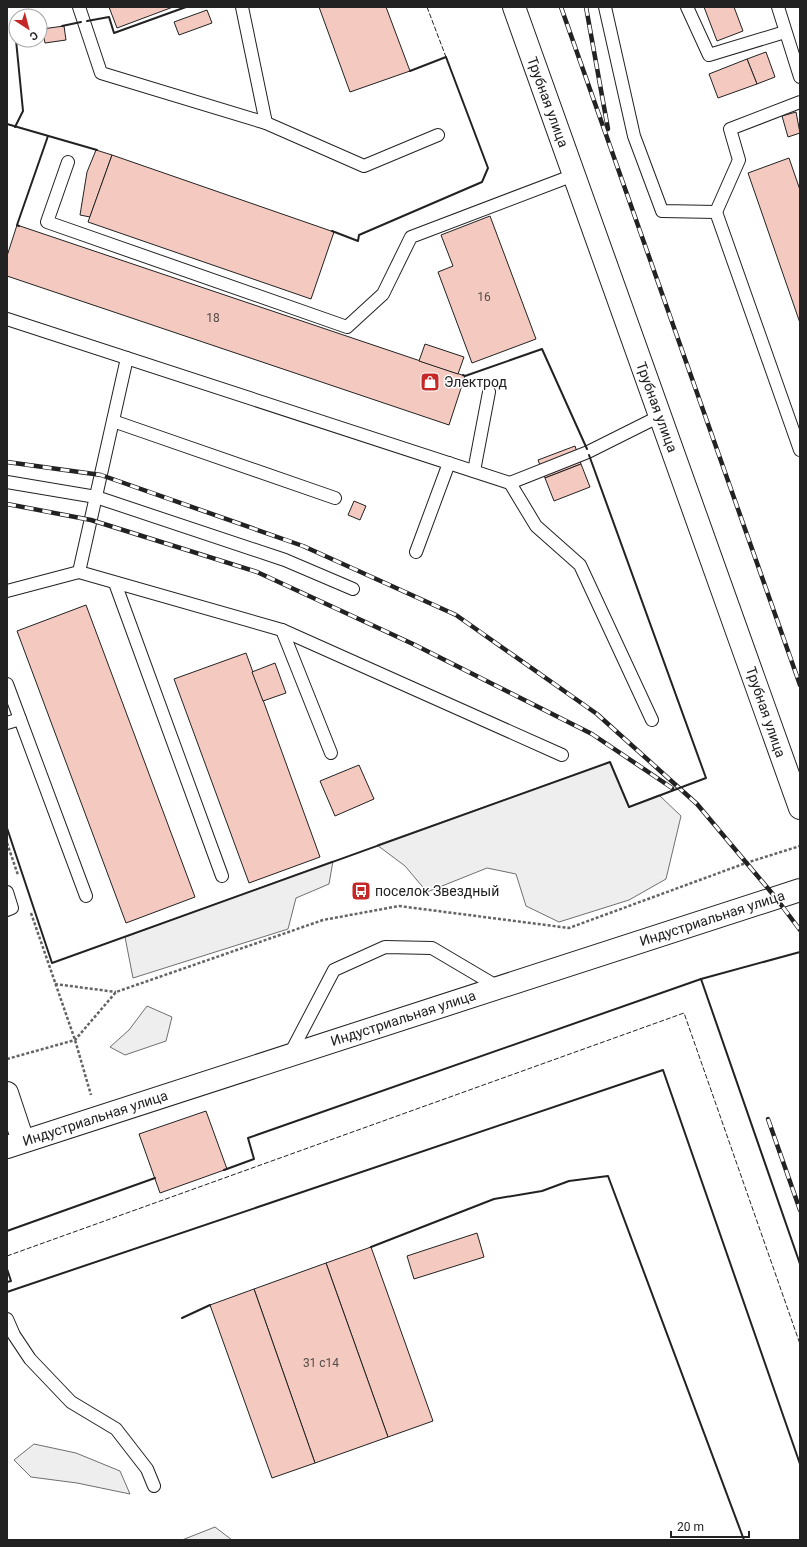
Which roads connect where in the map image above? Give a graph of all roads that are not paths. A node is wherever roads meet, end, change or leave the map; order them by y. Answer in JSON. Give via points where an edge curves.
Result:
{"nodes":[{"id":1,"x":79,"y":7,"type":"edge"},
{"id":2,"x":242,"y":7,"type":"edge"},
{"id":3,"x":514,"y":7,"type":"edge"},
{"id":4,"x":605,"y":7,"type":"edge"},
{"id":5,"x":686,"y":7,"type":"edge"},
{"id":6,"x":778,"y":7,"type":"edge"},
{"id":7,"x":786,"y":32,"type":"junction"},
{"id":8,"x":800,"y":77,"type":"edge"},
{"id":9,"x":800,"y":102,"type":"edge"},
{"id":10,"x":266,"y":123,"type":"junction"},
{"id":11,"x":438,"y":135,"type":"dead end"},
{"id":12,"x":68,"y":162,"type":"dead end"},
{"id":13,"x":574,"y":175,"type":"junction"},
{"id":14,"x":716,"y":212,"type":"junction"},
{"id":15,"x":7,"y":319,"type":"edge"},
{"id":16,"x":127,"y":358,"type":"junction"},
{"id":17,"x":489,"y":392,"type":"dead end"},
{"id":18,"x":660,"y":416,"type":"junction"},
{"id":19,"x":113,"y":421,"type":"junction"},
{"id":20,"x":800,"y":450,"type":"edge"},
{"id":21,"x":449,"y":463,"type":"junction"},
{"id":22,"x":474,"y":471,"type":"junction"},
{"id":23,"x":7,"y":482,"type":"edge"},
{"id":24,"x":510,"y":483,"type":"junction"},
{"id":25,"x":96,"y":497,"type":"junction"},
{"id":26,"x":336,"y":498,"type":"dead end"},
{"id":27,"x":416,"y":552,"type":"dead end"},
{"id":28,"x":79,"y":572,"type":"junction"},
{"id":29,"x":115,"y":583,"type":"junction"},
{"id":30,"x":353,"y":589,"type":"dead end"},
{"id":31,"x":7,"y":591,"type":"edge"},
{"id":32,"x":282,"y":630,"type":"junction"},
{"id":33,"x":7,"y":684,"type":"edge"},
{"id":34,"x":20,"y":719,"type":"junction"},
{"id":35,"x":652,"y":720,"type":"dead end"},
{"id":36,"x":7,"y":723,"type":"edge"},
{"id":37,"x":331,"y":753,"type":"dead end"},
{"id":38,"x":562,"y":755,"type":"dead end"},
{"id":39,"x":800,"y":808,"type":"edge"},
{"id":40,"x":222,"y":876,"type":"dead end"},
{"id":41,"x":800,"y":890,"type":"edge"},
{"id":42,"x":7,"y":892,"type":"edge"},
{"id":43,"x":86,"y":896,"type":"dead end"},
{"id":44,"x":7,"y":910,"type":"edge"},
{"id":45,"x":498,"y":987,"type":"junction"},
{"id":46,"x":290,"y":1054,"type":"junction"},
{"id":47,"x":7,"y":1093,"type":"edge"},
{"id":48,"x":15,"y":1144,"type":"edge"},
{"id":49,"x":7,"y":1319,"type":"edge"},
{"id":50,"x":154,"y":1486,"type":"dead end"}],
"edges":[{"from":1,"to":10,"type":"lane","via":[[101,73]]},
{"from":2,"to":10,"type":"lane"},
{"from":3,"to":13,"type":"main road","name":"Трубная улица"},
{"from":4,"to":14,"type":"lane","via":[[634,136],[662,211]]},
{"from":5,"to":7,"type":"lane","via":[[709,54]]},
{"from":6,"to":7,"type":"lane"},
{"from":7,"to":8,"type":"lane"},
{"from":9,"to":14,"type":"lane","via":[[730,129],[739,160]]},
{"from":10,"to":11,"type":"lane","via":[[364,166]]},
{"from":12,"to":13,"type":"lane","via":[[47,222],[347,327],[383,294],[411,237]]},
{"from":13,"to":18,"type":"main road","name":"Трубная улица"},
{"from":14,"to":20,"type":"lane"},
{"from":15,"to":16,"type":"lane"},
{"from":16,"to":19,"type":"lane"},
{"from":16,"to":21,"type":"lane"},
{"from":17,"to":22,"type":"lane"},
{"from":18,"to":24,"type":"lane","via":[[588,452]]},
{"from":18,"to":39,"type":"main road","name":"Трубная улица"},
{"from":19,"to":25,"type":"lane"},
{"from":19,"to":26,"type":"lane"},
{"from":21,"to":22,"type":"lane"},
{"from":21,"to":27,"type":"lane"},
{"from":22,"to":24,"type":"lane"},
{"from":23,"to":25,"type":"lane"},
{"from":24,"to":35,"type":"lane","via":[[536,526],[580,565]]},
{"from":25,"to":28,"type":"lane"},
{"from":25,"to":30,"type":"lane","via":[[285,560]]},
{"from":28,"to":29,"type":"lane"},
{"from":28,"to":31,"type":"lane"},
{"from":29,"to":32,"type":"lane"},
{"from":29,"to":40,"type":"lane"},
{"from":32,"to":37,"type":"lane"},
{"from":32,"to":38,"type":"lane"},
{"from":33,"to":34,"type":"lane"},
{"from":34,"to":36,"type":"lane"},
{"from":34,"to":43,"type":"lane"},
{"from":41,"to":45,"type":"main road","name":"Индустриальная улица"},
{"from":42,"to":44,"type":"lane","via":[[12,908]]},
{"from":45,"to":46,"type":"main road","name":"Индустриальная улица"},
{"from":45,"to":46,"type":"lane","via":[[432,948],[385,947],[334,970]]},
{"from":46,"to":48,"type":"main road","name":"Индустриальная улица"},
{"from":47,"to":48,"type":"main road"},
{"from":49,"to":50,"type":"lane","via":[[14,1335],[30,1358],[72,1402],[116,1429],[147,1469]]}]}
